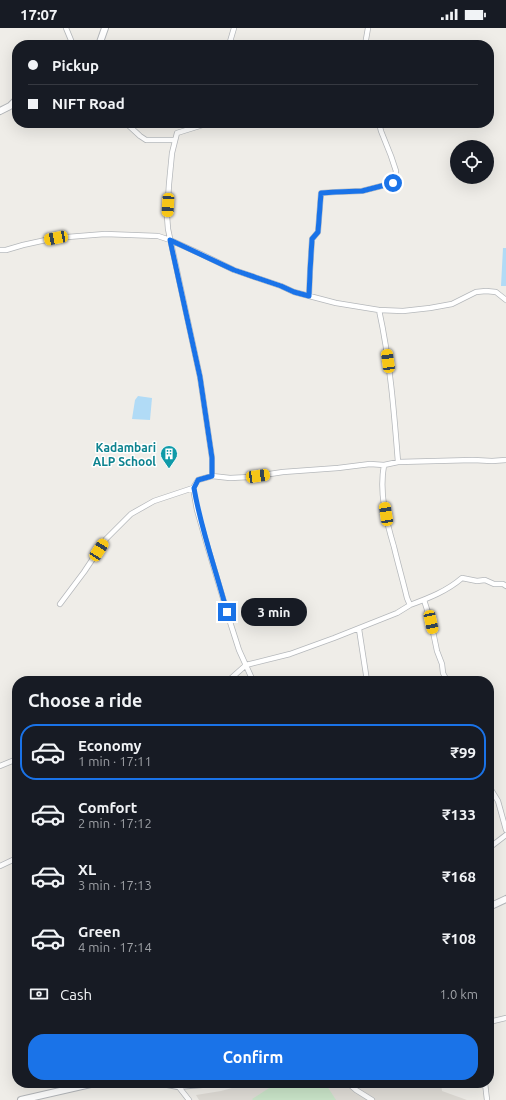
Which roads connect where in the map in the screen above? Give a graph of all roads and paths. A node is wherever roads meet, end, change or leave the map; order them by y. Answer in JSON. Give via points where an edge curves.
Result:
{"nodes":[{"id":1,"x":66,"y":28,"type":"edge"},
{"id":2,"x":105,"y":28,"type":"edge"},
{"id":3,"x":234,"y":28,"type":"edge"},
{"id":4,"x":368,"y":28,"type":"edge"},
{"id":5,"x":71,"y":40,"type":"edge"},
{"id":6,"x":101,"y":40,"type":"edge"},
{"id":7,"x":231,"y":40,"type":"edge"},
{"id":8,"x":366,"y":40,"type":"edge"},
{"id":9,"x":12,"y":104,"type":"edge"},
{"id":10,"x":0,"y":111,"type":"edge"},
{"id":11,"x":131,"y":128,"type":"edge"},
{"id":12,"x":193,"y":128,"type":"edge"},
{"id":13,"x":380,"y":128,"type":"edge"},
{"id":14,"x":175,"y":140,"type":"junction"},
{"id":15,"x":170,"y":240,"type":"junction"},
{"id":16,"x":0,"y":250,"type":"edge"},
{"id":17,"x":309,"y":296,"type":"junction"},
{"id":18,"x":506,"y":300,"type":"edge"},
{"id":19,"x":379,"y":310,"type":"junction"},
{"id":20,"x":506,"y":460,"type":"edge"},
{"id":21,"x":398,"y":462,"type":"junction"},
{"id":22,"x":384,"y":465,"type":"junction"},
{"id":23,"x":212,"y":476,"type":"junction"},
{"id":24,"x":194,"y":488,"type":"junction"},
{"id":25,"x":506,"y":586,"type":"edge"},
{"id":26,"x":424,"y":600,"type":"junction"},
{"id":27,"x":60,"y":604,"type":"dead end"},
{"id":28,"x":410,"y":605,"type":"junction"},
{"id":29,"x":359,"y":628,"type":"junction"},
{"id":30,"x":246,"y":665,"type":"junction"},
{"id":31,"x":234,"y":676,"type":"edge"},
{"id":32,"x":251,"y":676,"type":"edge"},
{"id":33,"x":366,"y":676,"type":"edge"},
{"id":34,"x":444,"y":676,"type":"edge"},
{"id":35,"x":12,"y":761,"type":"edge"},
{"id":36,"x":0,"y":766,"type":"edge"},
{"id":37,"x":494,"y":794,"type":"edge"},
{"id":38,"x":506,"y":830,"type":"edge"},
{"id":39,"x":506,"y":835,"type":"edge"},
{"id":40,"x":494,"y":844,"type":"edge"},
{"id":41,"x":12,"y":860,"type":"edge"},
{"id":42,"x":0,"y":866,"type":"edge"},
{"id":43,"x":506,"y":899,"type":"edge"},
{"id":44,"x":494,"y":905,"type":"edge"},
{"id":45,"x":506,"y":1018,"type":"edge"},
{"id":46,"x":494,"y":1021,"type":"edge"},
{"id":47,"x":74,"y":1088,"type":"edge"},
{"id":48,"x":180,"y":1088,"type":"edge"},
{"id":49,"x":354,"y":1088,"type":"edge"},
{"id":50,"x":486,"y":1088,"type":"edge"},
{"id":51,"x":22,"y":1100,"type":"edge"},
{"id":52,"x":189,"y":1100,"type":"edge"},
{"id":53,"x":372,"y":1100,"type":"edge"},
{"id":54,"x":487,"y":1100,"type":"edge"}],
"edges":[{"from":1,"to":5,"type":"street"},
{"from":2,"to":6,"type":"main road"},
{"from":3,"to":7,"type":"street"},
{"from":4,"to":8,"type":"street"},
{"from":9,"to":10,"type":"main road"},
{"from":11,"to":14,"type":"street","via":[[146,140]]},
{"from":12,"to":14,"type":"street","via":[[177,133]]},
{"from":13,"to":17,"type":"street","via":[[396,171],[393,183],[362,191],[321,193],[318,232],[312,239]]},
{"from":14,"to":15,"type":"street","via":[[167,216]]},
{"from":15,"to":16,"type":"street","via":[[158,236],[105,234],[56,238]]},
{"from":15,"to":17,"type":"street","via":[[234,270]]},
{"from":15,"to":23,"type":"street","via":[[200,377],[212,458]]},
{"from":17,"to":19,"type":"street"},
{"from":18,"to":19,"type":"street","via":[[496,292],[486,291],[476,292],[452,304],[430,308]]},
{"from":19,"to":21,"type":"street","via":[[385,336]]},
{"from":20,"to":21,"type":"street"},
{"from":21,"to":22,"type":"street"},
{"from":22,"to":23,"type":"street","via":[[370,464],[250,477]]},
{"from":22,"to":28,"type":"street","via":[[382,493],[387,522]]},
{"from":23,"to":24,"type":"street","via":[[198,480]]},
{"from":24,"to":27,"type":"street","via":[[154,501],[131,514],[106,539]]},
{"from":24,"to":30,"type":"street","via":[[207,545],[239,650]]},
{"from":25,"to":26,"type":"street","via":[[485,580],[462,578],[442,592]]},
{"from":26,"to":28,"type":"street"},
{"from":26,"to":34,"type":"street"},
{"from":28,"to":29,"type":"street"},
{"from":29,"to":30,"type":"street","via":[[310,647]]},
{"from":29,"to":33,"type":"street"},
{"from":30,"to":31,"type":"street"},
{"from":30,"to":32,"type":"street"},
{"from":35,"to":36,"type":"street"},
{"from":37,"to":38,"type":"street"},
{"from":39,"to":40,"type":"street"},
{"from":41,"to":42,"type":"street"},
{"from":43,"to":44,"type":"main road"},
{"from":45,"to":46,"type":"street"},
{"from":47,"to":51,"type":"main road"},
{"from":48,"to":52,"type":"street"},
{"from":49,"to":53,"type":"street"},
{"from":50,"to":54,"type":"street"}]}
